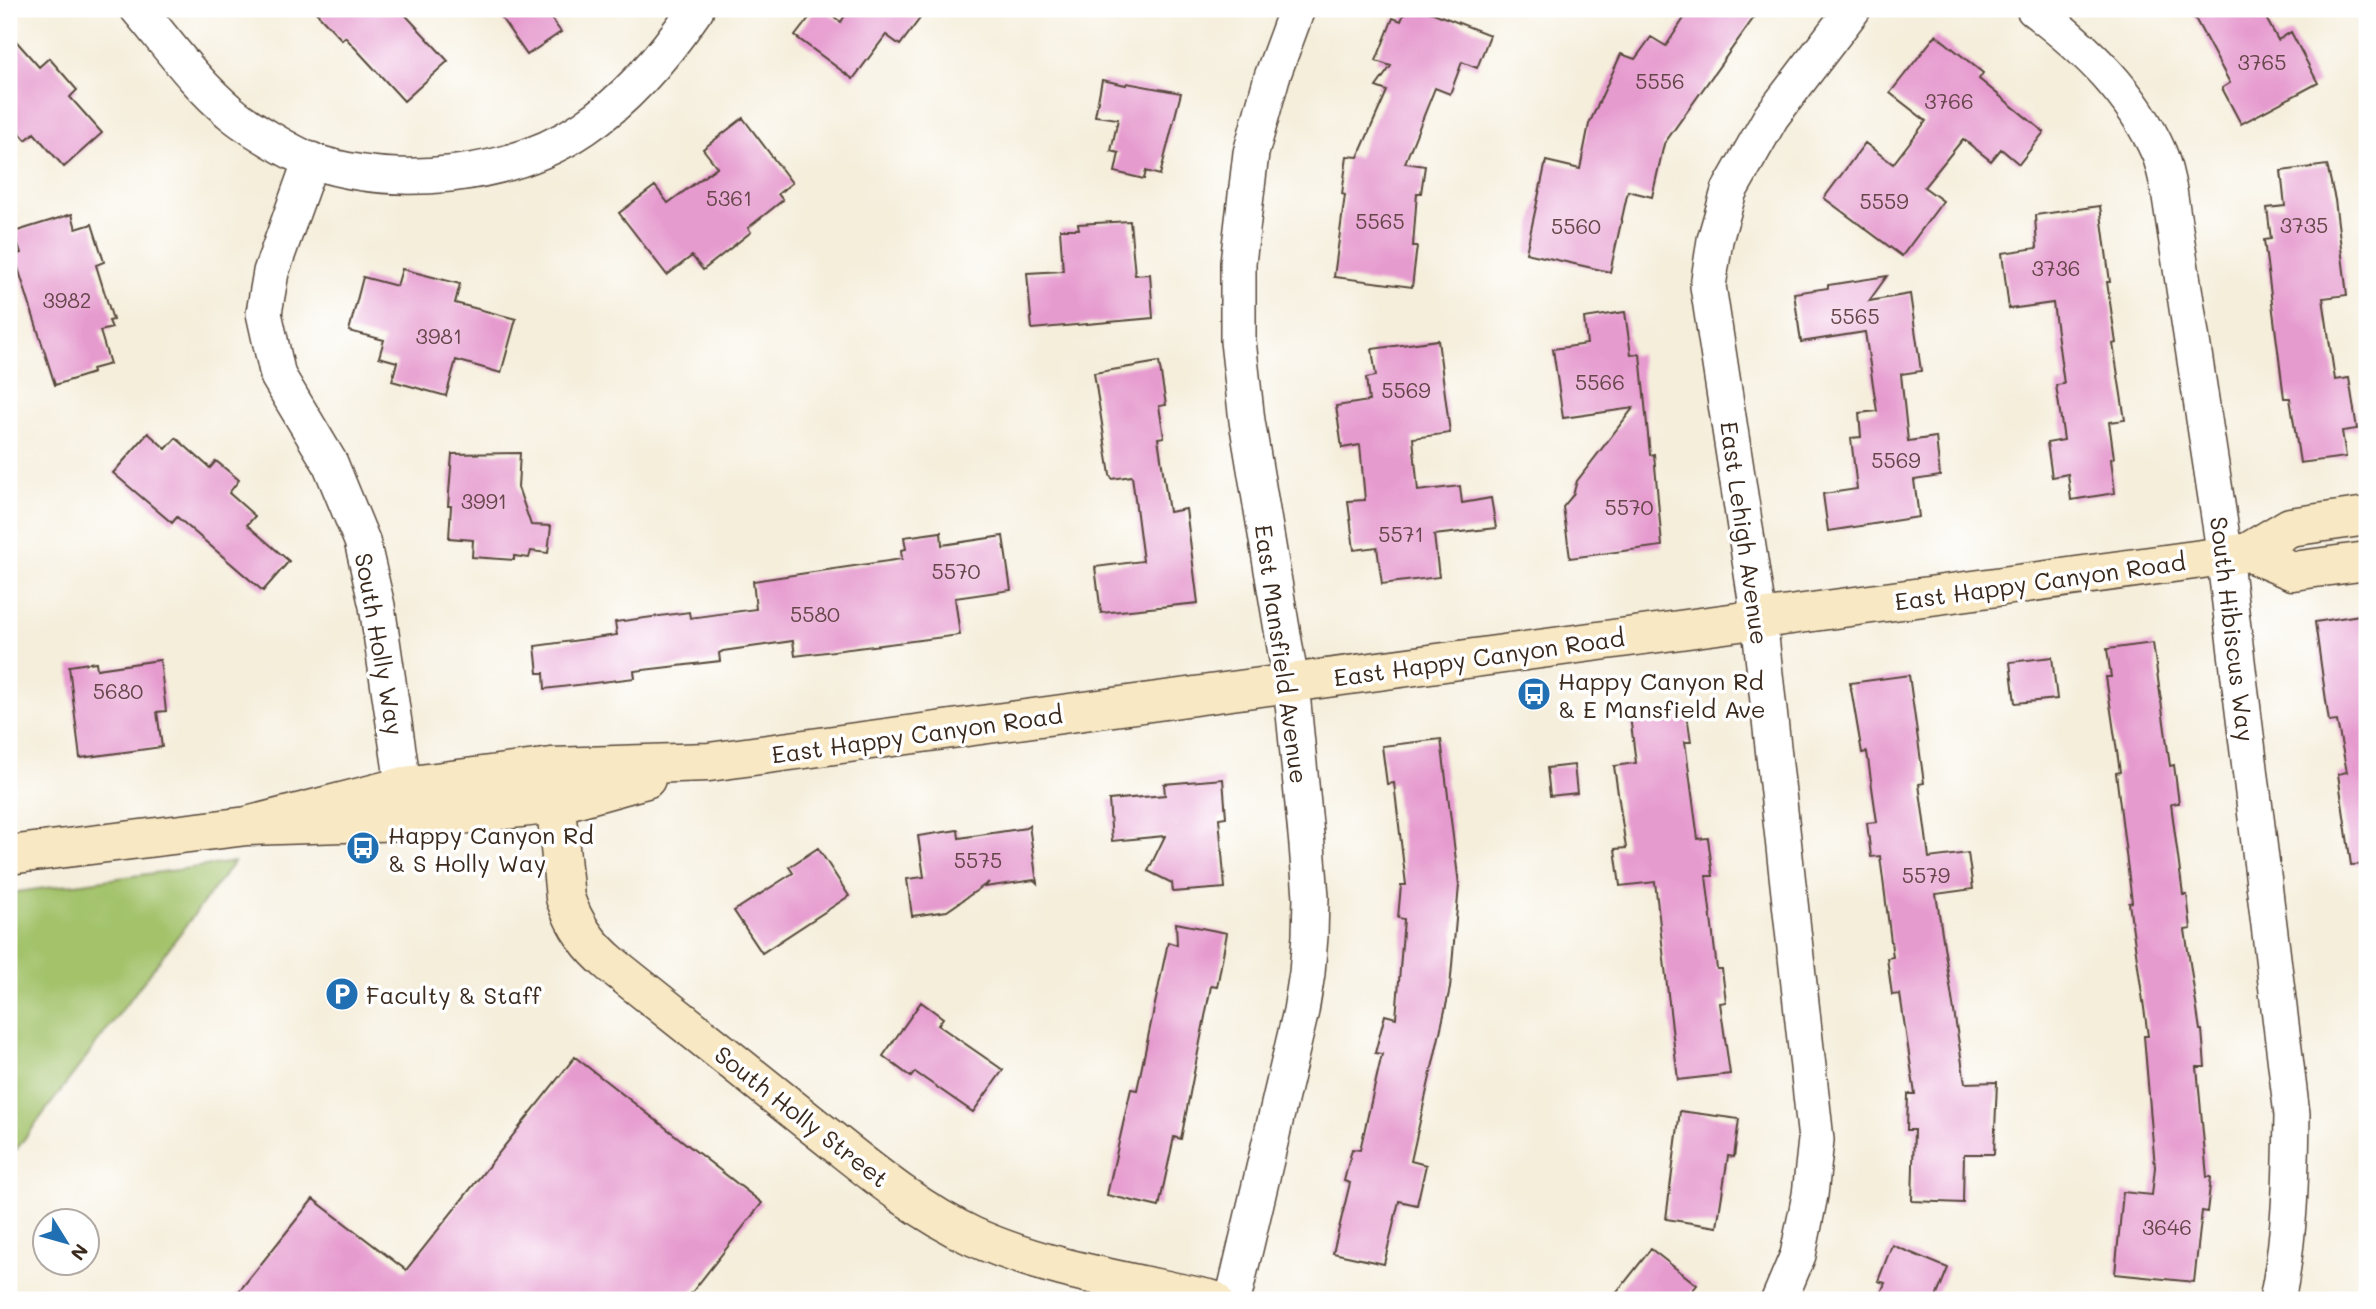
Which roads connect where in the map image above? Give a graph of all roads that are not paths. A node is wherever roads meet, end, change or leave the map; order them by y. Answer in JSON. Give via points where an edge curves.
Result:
{"nodes":[{"id":1,"x":138,"y":9,"type":"edge"},
{"id":2,"x":696,"y":9,"type":"edge"},
{"id":3,"x":1297,"y":9,"type":"edge"},
{"id":4,"x":1853,"y":9,"type":"edge"},
{"id":5,"x":2034,"y":9,"type":"edge"},
{"id":6,"x":311,"y":160,"type":"junction"},
{"id":7,"x":2367,"y":516,"type":"edge"},
{"id":8,"x":2236,"y":554,"type":"junction"},
{"id":9,"x":2367,"y":561,"type":"edge"},
{"id":10,"x":1759,"y":619,"type":"junction"},
{"id":11,"x":1291,"y":683,"type":"junction"},
{"id":12,"x":554,"y":785,"type":"junction"},
{"id":13,"x":406,"y":803,"type":"junction"},
{"id":14,"x":9,"y":855,"type":"edge"},
{"id":15,"x":1213,"y":1300,"type":"edge"},
{"id":16,"x":1233,"y":1300,"type":"edge"},
{"id":17,"x":1779,"y":1300,"type":"edge"},
{"id":18,"x":2277,"y":1300,"type":"edge"}],
"edges":[{"from":1,"to":6,"type":"street","via":[[230,112]]},
{"from":2,"to":6,"type":"street","via":[[623,97],[584,128],[518,160],[433,176],[370,173]]},
{"from":3,"to":11,"type":"street","name":"East Mansfield Avenue","via":[[1251,153],[1238,263],[1238,341],[1247,421]]},
{"from":4,"to":10,"type":"street","name":"East Lehigh Avenue","via":[[1771,117],[1729,191],[1715,240],[1709,286]]},
{"from":5,"to":8,"type":"street","name":"South Hibiscus Way","via":[[2075,40],[2112,77],[2159,154]]},
{"from":6,"to":13,"type":"street","name":"South Holly Way","via":[[271,272],[264,313],[278,376],[330,463],[362,541],[377,606]]},
{"from":7,"to":8,"type":"street","name":"East Happy Canyon Road","via":[[2291,527]]},
{"from":8,"to":9,"type":"street","via":[[2293,571]]},
{"from":8,"to":10,"type":"street","name":"East Happy Canyon Road"},
{"from":8,"to":18,"type":"street","name":"South Hibiscus Way","via":[[2292,1115],[2290,1196]]},
{"from":10,"to":11,"type":"street","name":"East Happy Canyon Road"},
{"from":10,"to":17,"type":"street","name":"East Lehigh Avenue","via":[[1816,1140],[1811,1195],[1798,1255]]},
{"from":11,"to":12,"type":"street","name":"East Happy Canyon Road"},
{"from":11,"to":16,"type":"street","name":"East Mansfield Avenue","via":[[1311,897],[1307,973]]},
{"from":12,"to":13,"type":"street","name":"East Happy Canyon Road"},
{"from":12,"to":15,"type":"street","name":"South Holly Street","via":[[565,898],[583,936],[880,1178],[949,1224],[1018,1253]]},
{"from":13,"to":14,"type":"street","name":"East Happy Canyon Road"}]}
